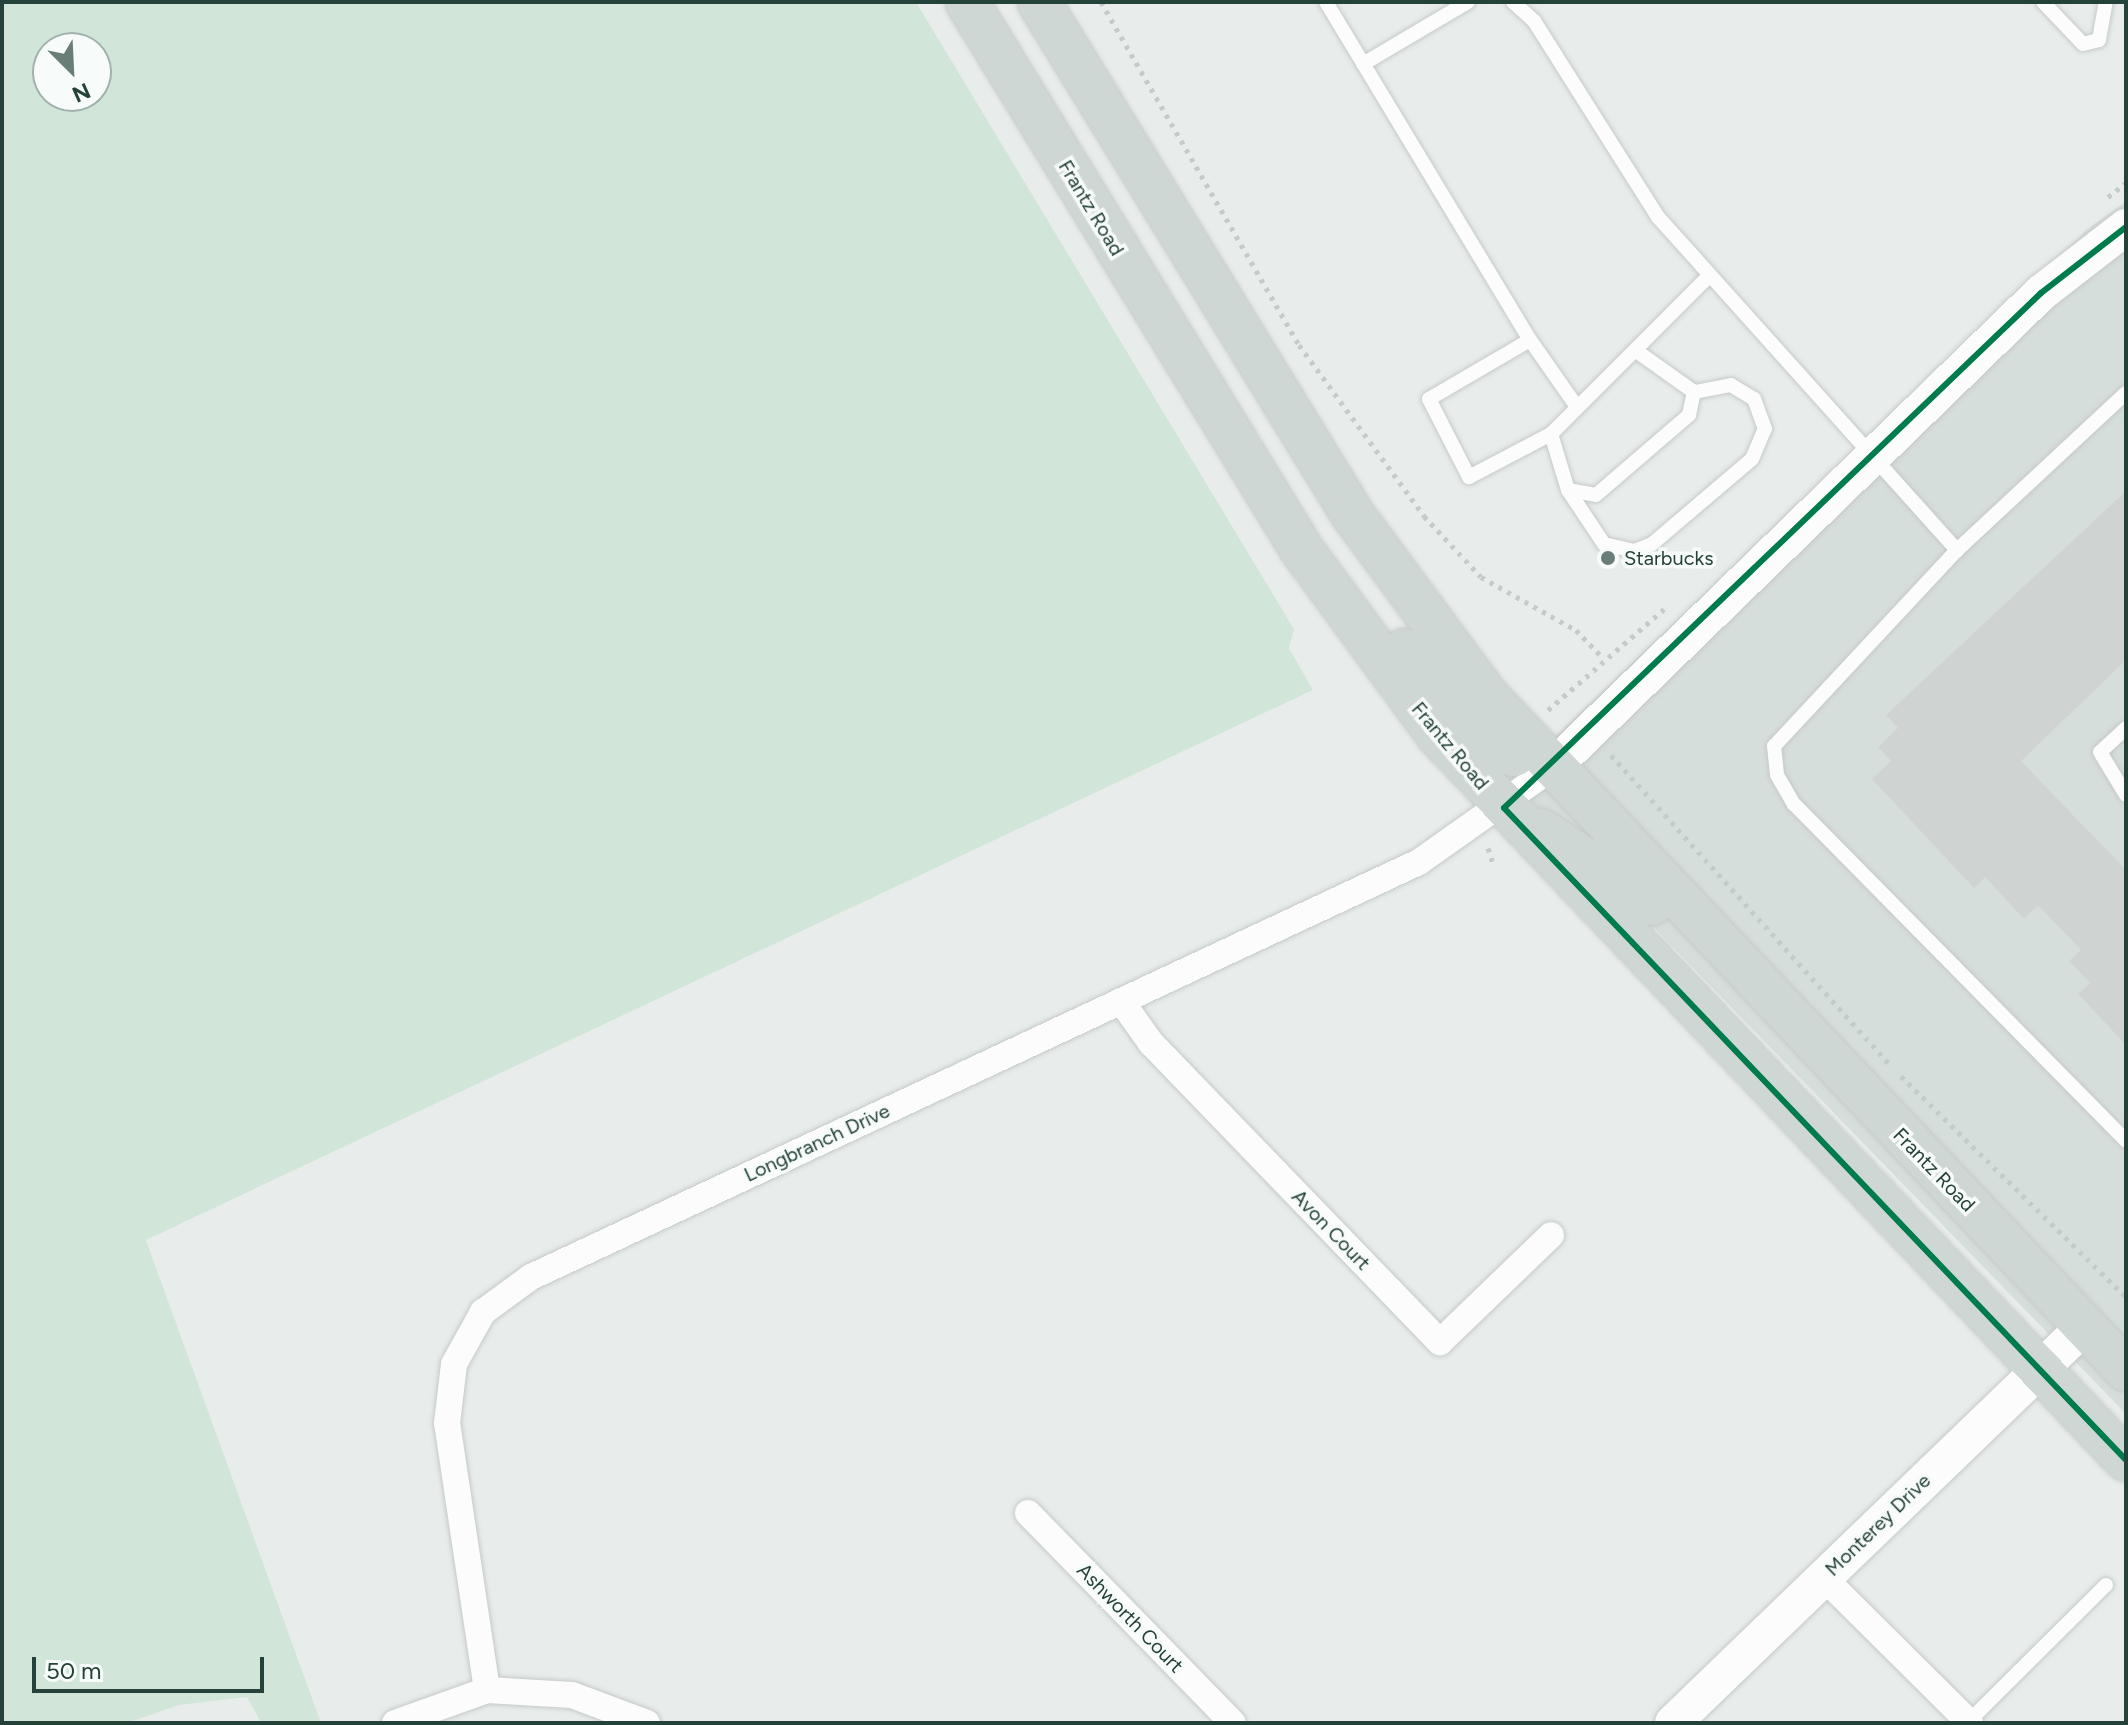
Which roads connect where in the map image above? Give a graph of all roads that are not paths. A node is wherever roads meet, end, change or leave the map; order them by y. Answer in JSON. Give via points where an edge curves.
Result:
{"nodes":[{"id":1,"x":967,"y":2,"type":"edge"},
{"id":2,"x":1039,"y":2,"type":"edge"},
{"id":3,"x":1326,"y":2,"type":"edge"},
{"id":4,"x":1468,"y":2,"type":"edge"},
{"id":5,"x":1513,"y":2,"type":"edge"},
{"id":6,"x":2043,"y":2,"type":"edge"},
{"id":7,"x":2106,"y":2,"type":"edge"},
{"id":8,"x":1363,"y":64,"type":"junction"},
{"id":9,"x":2126,"y":227,"type":"edge"},
{"id":10,"x":1709,"y":276,"type":"junction"},
{"id":11,"x":1530,"y":340,"type":"junction"},
{"id":12,"x":1635,"y":350,"type":"junction"},
{"id":13,"x":1694,"y":392,"type":"junction"},
{"id":14,"x":2126,"y":393,"type":"edge"},
{"id":15,"x":1577,"y":407,"type":"junction"},
{"id":16,"x":1551,"y":434,"type":"junction"},
{"id":17,"x":1871,"y":457,"type":"junction"},
{"id":18,"x":1568,"y":490,"type":"junction"},
{"id":19,"x":1957,"y":550,"type":"junction"},
{"id":20,"x":1317,"y":572,"type":"junction"},
{"id":21,"x":2126,"y":728,"type":"edge"},
{"id":22,"x":1552,"y":768,"type":"junction"},
{"id":23,"x":2126,"y":795,"type":"edge"},
{"id":24,"x":1504,"y":808,"type":"junction"},
{"id":25,"x":1730,"y":956,"type":"junction"},
{"id":26,"x":1121,"y":1001,"type":"junction"},
{"id":27,"x":2126,"y":1141,"type":"edge"},
{"id":28,"x":1551,"y":1235,"type":"dead end"},
{"id":29,"x":2084,"y":1327,"type":"junction"},
{"id":30,"x":2037,"y":1368,"type":"junction"},
{"id":31,"x":2126,"y":1370,"type":"edge"},
{"id":32,"x":2126,"y":1460,"type":"edge"},
{"id":33,"x":1028,"y":1513,"type":"dead end"},
{"id":34,"x":1824,"y":1578,"type":"junction"},
{"id":35,"x":2106,"y":1585,"type":"dead end"},
{"id":36,"x":487,"y":1690,"type":"junction"},
{"id":37,"x":1969,"y":1722,"type":"edge"},
{"id":38,"x":395,"y":1723,"type":"edge"},
{"id":39,"x":647,"y":1723,"type":"edge"},
{"id":40,"x":1233,"y":1723,"type":"edge"},
{"id":41,"x":1673,"y":1723,"type":"edge"}],
"edges":[{"from":1,"to":20,"type":"main road","name":"Frantz Road"},
{"from":2,"to":22,"type":"main road","name":"Frantz Road","via":[[1353,515],[1486,695]]},
{"from":3,"to":8,"type":"lane"},
{"from":4,"to":8,"type":"lane"},
{"from":5,"to":10,"type":"lane","via":[[1534,21],[1658,217]]},
{"from":6,"to":7,"type":"lane","via":[[2083,44],[2099,40]]},
{"from":8,"to":11,"type":"lane"},
{"from":9,"to":17,"type":"street","via":[[2041,293]]},
{"from":10,"to":12,"type":"lane"},
{"from":10,"to":17,"type":"lane"},
{"from":11,"to":15,"type":"lane"},
{"from":11,"to":16,"type":"lane","via":[[1429,399],[1469,477]]},
{"from":12,"to":13,"type":"lane"},
{"from":12,"to":15,"type":"lane"},
{"from":13,"to":18,"type":"lane","via":[[1689,415],[1596,495]]},
{"from":13,"to":18,"type":"lane","via":[[1731,385],[1754,399],[1765,429],[1752,459],[1652,544],[1634,551],[1604,544]]},
{"from":14,"to":19,"type":"lane"},
{"from":15,"to":16,"type":"lane"},
{"from":16,"to":18,"type":"lane"},
{"from":17,"to":19,"type":"lane"},
{"from":17,"to":22,"type":"street"},
{"from":19,"to":27,"type":"lane","via":[[1790,721],[1774,746],[1777,775],[1794,804]]},
{"from":20,"to":22,"type":"main road","via":[[1380,624],[1486,735],[1508,753]]},
{"from":20,"to":24,"type":"main road","name":"Frantz Road","via":[[1429,723]]},
{"from":21,"to":23,"type":"lane","via":[[2100,752]]},
{"from":22,"to":24,"type":"street","name":"Longbranch Drive"},
{"from":22,"to":25,"type":"main road","name":"Frantz Road"},
{"from":24,"to":25,"type":"main road"},
{"from":24,"to":26,"type":"street","name":"Longbranch Drive","via":[[1419,862]]},
{"from":24,"to":30,"type":"main road","name":"Frantz Road"},
{"from":25,"to":29,"type":"main road","name":"Frantz Road"},
{"from":26,"to":28,"type":"street","name":"Avon Court","via":[[1151,1043],[1440,1342]]},
{"from":26,"to":36,"type":"street","name":"Longbranch Drive","via":[[531,1277],[483,1312],[454,1364],[447,1423]]},
{"from":29,"to":30,"type":"street","name":"Monterey Drive"},
{"from":29,"to":31,"type":"main road","name":"Frantz Road"},
{"from":30,"to":32,"type":"main road","name":"Frantz Road"},
{"from":30,"to":34,"type":"street","name":"Monterey Drive"},
{"from":33,"to":40,"type":"street","name":"Ashworth Court"},
{"from":34,"to":37,"type":"street"},
{"from":34,"to":41,"type":"street","name":"Monterey Drive"},
{"from":35,"to":37,"type":"lane"},
{"from":36,"to":38,"type":"street"},
{"from":36,"to":39,"type":"street","via":[[572,1695]]}]}
